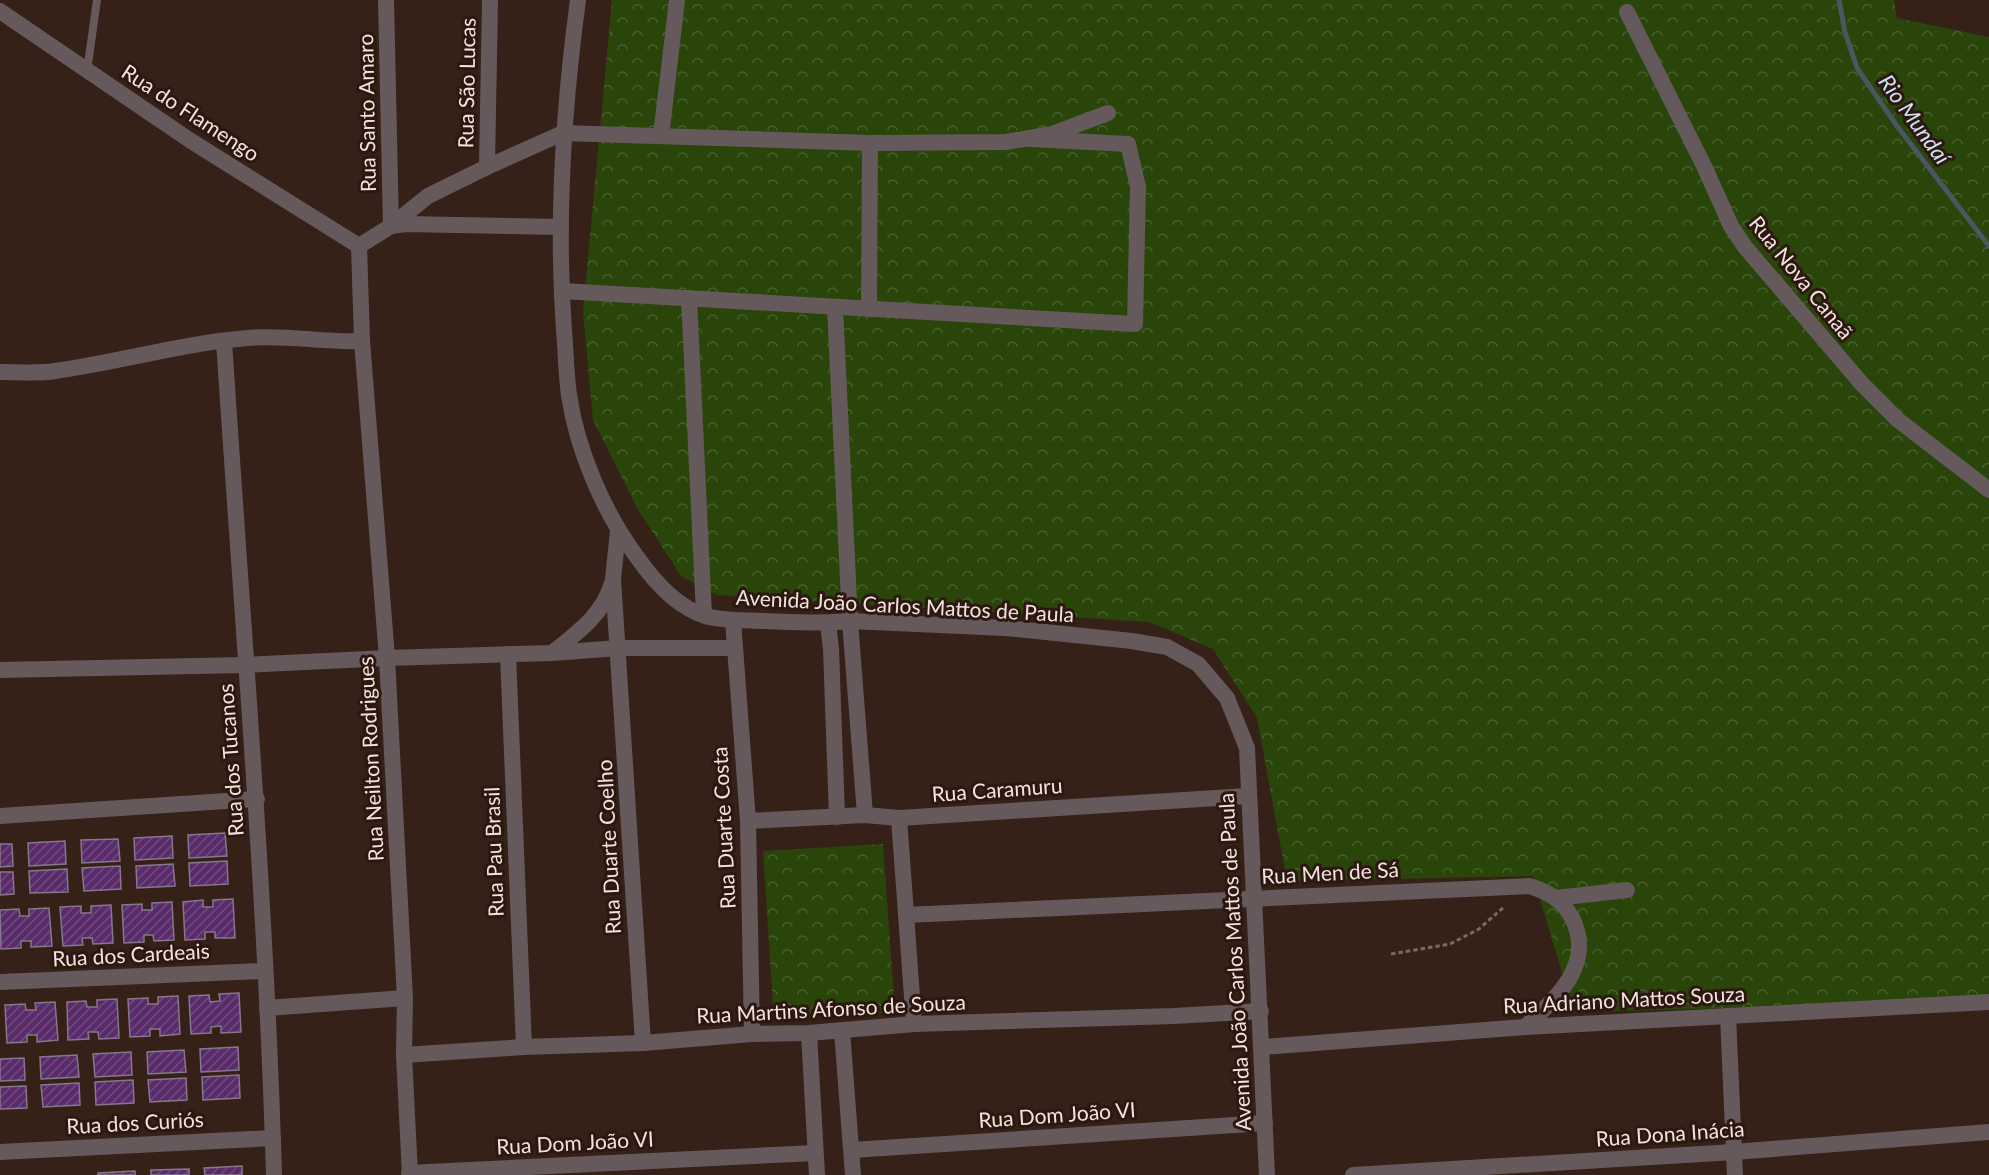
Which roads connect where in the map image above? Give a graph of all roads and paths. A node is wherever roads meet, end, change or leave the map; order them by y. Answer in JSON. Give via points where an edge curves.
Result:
{"nodes":[{"id":1,"x":97,"y":0,"type":"edge"},
{"id":2,"x":386,"y":0,"type":"edge"},
{"id":3,"x":490,"y":0,"type":"edge"},
{"id":4,"x":578,"y":0,"type":"edge"},
{"id":5,"x":677,"y":0,"type":"edge"},
{"id":6,"x":0,"y":11,"type":"edge"},
{"id":7,"x":1627,"y":12,"type":"dead end"},
{"id":8,"x":87,"y":71,"type":"junction"},
{"id":9,"x":1108,"y":113,"type":"dead end"},
{"id":10,"x":563,"y":133,"type":"junction"},
{"id":11,"x":661,"y":136,"type":"junction"},
{"id":12,"x":1030,"y":139,"type":"junction"},
{"id":13,"x":870,"y":143,"type":"junction"},
{"id":14,"x":486,"y":167,"type":"junction"},
{"id":15,"x":391,"y":226,"type":"junction"},
{"id":16,"x":561,"y":227,"type":"junction"},
{"id":17,"x":359,"y":246,"type":"junction"},
{"id":18,"x":561,"y":291,"type":"junction"},
{"id":19,"x":689,"y":298,"type":"junction"},
{"id":20,"x":835,"y":308,"type":"junction"},
{"id":21,"x":869,"y":309,"type":"junction"},
{"id":22,"x":362,"y":340,"type":"junction"},
{"id":23,"x":224,"y":341,"type":"junction"},
{"id":24,"x":0,"y":372,"type":"edge"},
{"id":25,"x":1989,"y":490,"type":"edge"},
{"id":26,"x":618,"y":531,"type":"junction"},
{"id":27,"x":614,"y":579,"type":"junction"},
{"id":28,"x":704,"y":615,"type":"junction"},
{"id":29,"x":733,"y":620,"type":"junction"},
{"id":30,"x":850,"y":621,"type":"junction"},
{"id":31,"x":828,"y":623,"type":"junction"},
{"id":32,"x":619,"y":648,"type":"junction"},
{"id":33,"x":735,"y":648,"type":"junction"},
{"id":34,"x":552,"y":653,"type":"junction"},
{"id":35,"x":508,"y":654,"type":"junction"},
{"id":36,"x":387,"y":658,"type":"junction"},
{"id":37,"x":245,"y":665,"type":"junction"},
{"id":38,"x":0,"y":670,"type":"edge"},
{"id":39,"x":1248,"y":796,"type":"junction"},
{"id":40,"x":257,"y":799,"type":"junction"},
{"id":41,"x":865,"y":815,"type":"junction"},
{"id":42,"x":0,"y":816,"type":"edge"},
{"id":43,"x":837,"y":817,"type":"junction"},
{"id":44,"x":899,"y":818,"type":"junction"},
{"id":45,"x":748,"y":821,"type":"junction"},
{"id":46,"x":1627,"y":890,"type":"dead end"},
{"id":47,"x":1254,"y":898,"type":"junction"},
{"id":48,"x":1510,"y":901,"type":"dead end"},
{"id":49,"x":1562,"y":904,"type":"junction"},
{"id":50,"x":906,"y":915,"type":"junction"},
{"id":51,"x":1391,"y":954,"type":"dead end"},
{"id":52,"x":264,"y":971,"type":"junction"},
{"id":53,"x":0,"y":982,"type":"edge"},
{"id":54,"x":405,"y":998,"type":"junction"},
{"id":55,"x":1989,"y":1002,"type":"edge"},
{"id":56,"x":267,"y":1008,"type":"junction"},
{"id":57,"x":1261,"y":1011,"type":"junction"},
{"id":58,"x":1728,"y":1016,"type":"junction"},
{"id":59,"x":914,"y":1024,"type":"junction"},
{"id":60,"x":1525,"y":1027,"type":"junction"},
{"id":61,"x":842,"y":1031,"type":"junction"},
{"id":62,"x":809,"y":1033,"type":"junction"},
{"id":63,"x":752,"y":1035,"type":"junction"},
{"id":64,"x":643,"y":1043,"type":"junction"},
{"id":65,"x":524,"y":1047,"type":"junction"},
{"id":66,"x":1263,"y":1047,"type":"junction"},
{"id":67,"x":404,"y":1055,"type":"junction"},
{"id":68,"x":1265,"y":1123,"type":"junction"},
{"id":69,"x":1989,"y":1132,"type":"edge"},
{"id":70,"x":273,"y":1138,"type":"junction"},
{"id":71,"x":852,"y":1150,"type":"junction"},
{"id":72,"x":0,"y":1152,"type":"edge"},
{"id":73,"x":1734,"y":1152,"type":"junction"},
{"id":74,"x":815,"y":1153,"type":"junction"},
{"id":75,"x":410,"y":1174,"type":"edge"},
{"id":76,"x":274,"y":1175,"type":"edge"},
{"id":77,"x":817,"y":1175,"type":"edge"},
{"id":78,"x":854,"y":1175,"type":"edge"},
{"id":79,"x":1267,"y":1175,"type":"edge"},
{"id":80,"x":1353,"y":1175,"type":"edge"},
{"id":81,"x":1735,"y":1175,"type":"edge"}],
"edges":[{"from":1,"to":8,"type":"lane"},
{"from":2,"to":15,"type":"street","name":"Rua Santo Amaro"},
{"from":3,"to":14,"type":"street","name":"Rua São Lucas"},
{"from":4,"to":10,"type":"street","name":"Avenida João Carlos Mattos de Paula"},
{"from":5,"to":11,"type":"street"},
{"from":6,"to":8,"type":"street","name":"Rua do Flamengo"},
{"from":7,"to":25,"type":"street","name":"Rua Nova Canaã","via":[[1731,226],[1745,247],[1898,420]]},
{"from":8,"to":17,"type":"street","name":"Rua do Flamengo"},
{"from":9,"to":12,"type":"street"},
{"from":10,"to":11,"type":"street"},
{"from":10,"to":14,"type":"street"},
{"from":10,"to":16,"type":"street","name":"Avenida João Carlos Mattos de Paula"},
{"from":11,"to":13,"type":"street"},
{"from":12,"to":13,"type":"street"},
{"from":12,"to":21,"type":"street","via":[[1128,144],[1138,187],[1134,324]]},
{"from":13,"to":21,"type":"street"},
{"from":14,"to":15,"type":"street","via":[[428,196]]},
{"from":15,"to":16,"type":"street"},
{"from":15,"to":17,"type":"street"},
{"from":16,"to":18,"type":"street","name":"Avenida João Carlos Mattos de Paula"},
{"from":17,"to":22,"type":"street","name":"Rua Neilton Rodrigues"},
{"from":18,"to":19,"type":"street"},
{"from":18,"to":26,"type":"street","name":"Avenida João Carlos Mattos de Paula","via":[[569,395],[579,436]]},
{"from":19,"to":20,"type":"street"},
{"from":19,"to":28,"type":"street"},
{"from":20,"to":21,"type":"street"},
{"from":20,"to":30,"type":"street"},
{"from":22,"to":23,"type":"street","via":[[271,337]]},
{"from":22,"to":36,"type":"street","name":"Rua Neilton Rodrigues"},
{"from":23,"to":24,"type":"street","via":[[53,372]]},
{"from":23,"to":37,"type":"street","name":"Rua dos Tucanos"},
{"from":26,"to":27,"type":"street"},
{"from":26,"to":28,"type":"street","name":"Avenida João Carlos Mattos de Paula","via":[[649,574],[678,601]]},
{"from":27,"to":32,"type":"street","name":"Rua Duarte Coelho"},
{"from":27,"to":34,"type":"street","via":[[608,598],[595,616]]},
{"from":28,"to":29,"type":"street","name":"Avenida João Carlos Mattos de Paula"},
{"from":29,"to":31,"type":"street","name":"Avenida João Carlos Mattos de Paula"},
{"from":29,"to":33,"type":"street","name":"Rua Duarte Costa"},
{"from":30,"to":31,"type":"street","name":"Avenida João Carlos Mattos de Paula"},
{"from":30,"to":39,"type":"street","name":"Avenida João Carlos Mattos de Paula","via":[[1006,628],[1167,647],[1198,664],[1227,698],[1247,748]]},
{"from":30,"to":41,"type":"street"},
{"from":31,"to":43,"type":"street"},
{"from":32,"to":33,"type":"street"},
{"from":32,"to":34,"type":"street"},
{"from":32,"to":64,"type":"street","name":"Rua Duarte Coelho"},
{"from":33,"to":45,"type":"street","name":"Rua Duarte Costa"},
{"from":34,"to":35,"type":"street"},
{"from":35,"to":36,"type":"street"},
{"from":35,"to":65,"type":"street","name":"Rua Pau Brasil"},
{"from":36,"to":37,"type":"street"},
{"from":36,"to":54,"type":"street","name":"Rua Neilton Rodrigues"},
{"from":37,"to":38,"type":"street"},
{"from":37,"to":40,"type":"street","name":"Rua dos Tucanos"},
{"from":39,"to":44,"type":"street","name":"Rua Caramuru"},
{"from":39,"to":47,"type":"street","name":"Avenida João Carlos Mattos de Paula"},
{"from":40,"to":42,"type":"street"},
{"from":40,"to":52,"type":"street","name":"Rua dos Tucanos"},
{"from":41,"to":43,"type":"street","name":"Rua Caramuru"},
{"from":41,"to":44,"type":"street","name":"Rua Caramuru"},
{"from":43,"to":45,"type":"street","name":"Rua Caramuru"},
{"from":44,"to":50,"type":"street"},
{"from":45,"to":63,"type":"street","name":"Rua Duarte Costa"},
{"from":46,"to":49,"type":"street"},
{"from":47,"to":49,"type":"street","name":"Rua Men de Sá","via":[[1529,886],[1543,890]]},
{"from":47,"to":50,"type":"street","name":"Rua Men de Sá"},
{"from":47,"to":57,"type":"street","name":"Avenida João Carlos Mattos de Paula"},
{"from":48,"to":51,"type":"path","via":[[1479,928],[1450,944]]},
{"from":49,"to":60,"type":"street","via":[[1580,942],[1575,969],[1555,1000]]},
{"from":50,"to":59,"type":"street"},
{"from":52,"to":53,"type":"street","name":"Rua dos Cardeais"},
{"from":52,"to":56,"type":"street","name":"Rua dos Tucanos"},
{"from":54,"to":56,"type":"street"},
{"from":54,"to":67,"type":"street","name":"Rua Neilton Rodrigues"},
{"from":55,"to":58,"type":"street","name":"Rua Adriano Mattos Souza"},
{"from":56,"to":70,"type":"street","name":"Rua dos Tucanos"},
{"from":57,"to":59,"type":"street","name":"Rua Martins Afonso de Souza"},
{"from":57,"to":66,"type":"street","name":"Avenida João Carlos Mattos de Paula"},
{"from":58,"to":60,"type":"street","name":"Rua Adriano Mattos Souza"},
{"from":58,"to":73,"type":"street"},
{"from":59,"to":61,"type":"street","name":"Rua Martins Afonso de Souza"},
{"from":60,"to":66,"type":"street","name":"Rua Adriano Mattos Souza"},
{"from":61,"to":62,"type":"street","name":"Rua Martins Afonso de Souza"},
{"from":61,"to":71,"type":"street"},
{"from":62,"to":63,"type":"street","name":"Rua Martins Afonso de Souza"},
{"from":62,"to":74,"type":"street"},
{"from":63,"to":64,"type":"street","name":"Rua Martins Afonso de Souza"},
{"from":64,"to":65,"type":"street","name":"Rua Martins Afonso de Souza"},
{"from":65,"to":67,"type":"street","name":"Rua Martins Afonso de Souza"},
{"from":66,"to":68,"type":"street","name":"Avenida João Carlos Mattos de Paula"},
{"from":67,"to":75,"type":"street","name":"Rua Neilton Rodrigues"},
{"from":68,"to":71,"type":"street","name":"Rua Dom João VI"},
{"from":68,"to":79,"type":"street","name":"Avenida João Carlos Mattos de Paula"},
{"from":69,"to":73,"type":"street","name":"Rua Dona Inácia"},
{"from":70,"to":72,"type":"street","name":"Rua dos Curiós"},
{"from":70,"to":76,"type":"street","name":"Rua dos Tucanos"},
{"from":71,"to":78,"type":"street"},
{"from":73,"to":80,"type":"street","name":"Rua Dona Inácia"},
{"from":73,"to":81,"type":"street"},
{"from":74,"to":75,"type":"street","name":"Rua Dom João VI"},
{"from":74,"to":77,"type":"street"}]}
